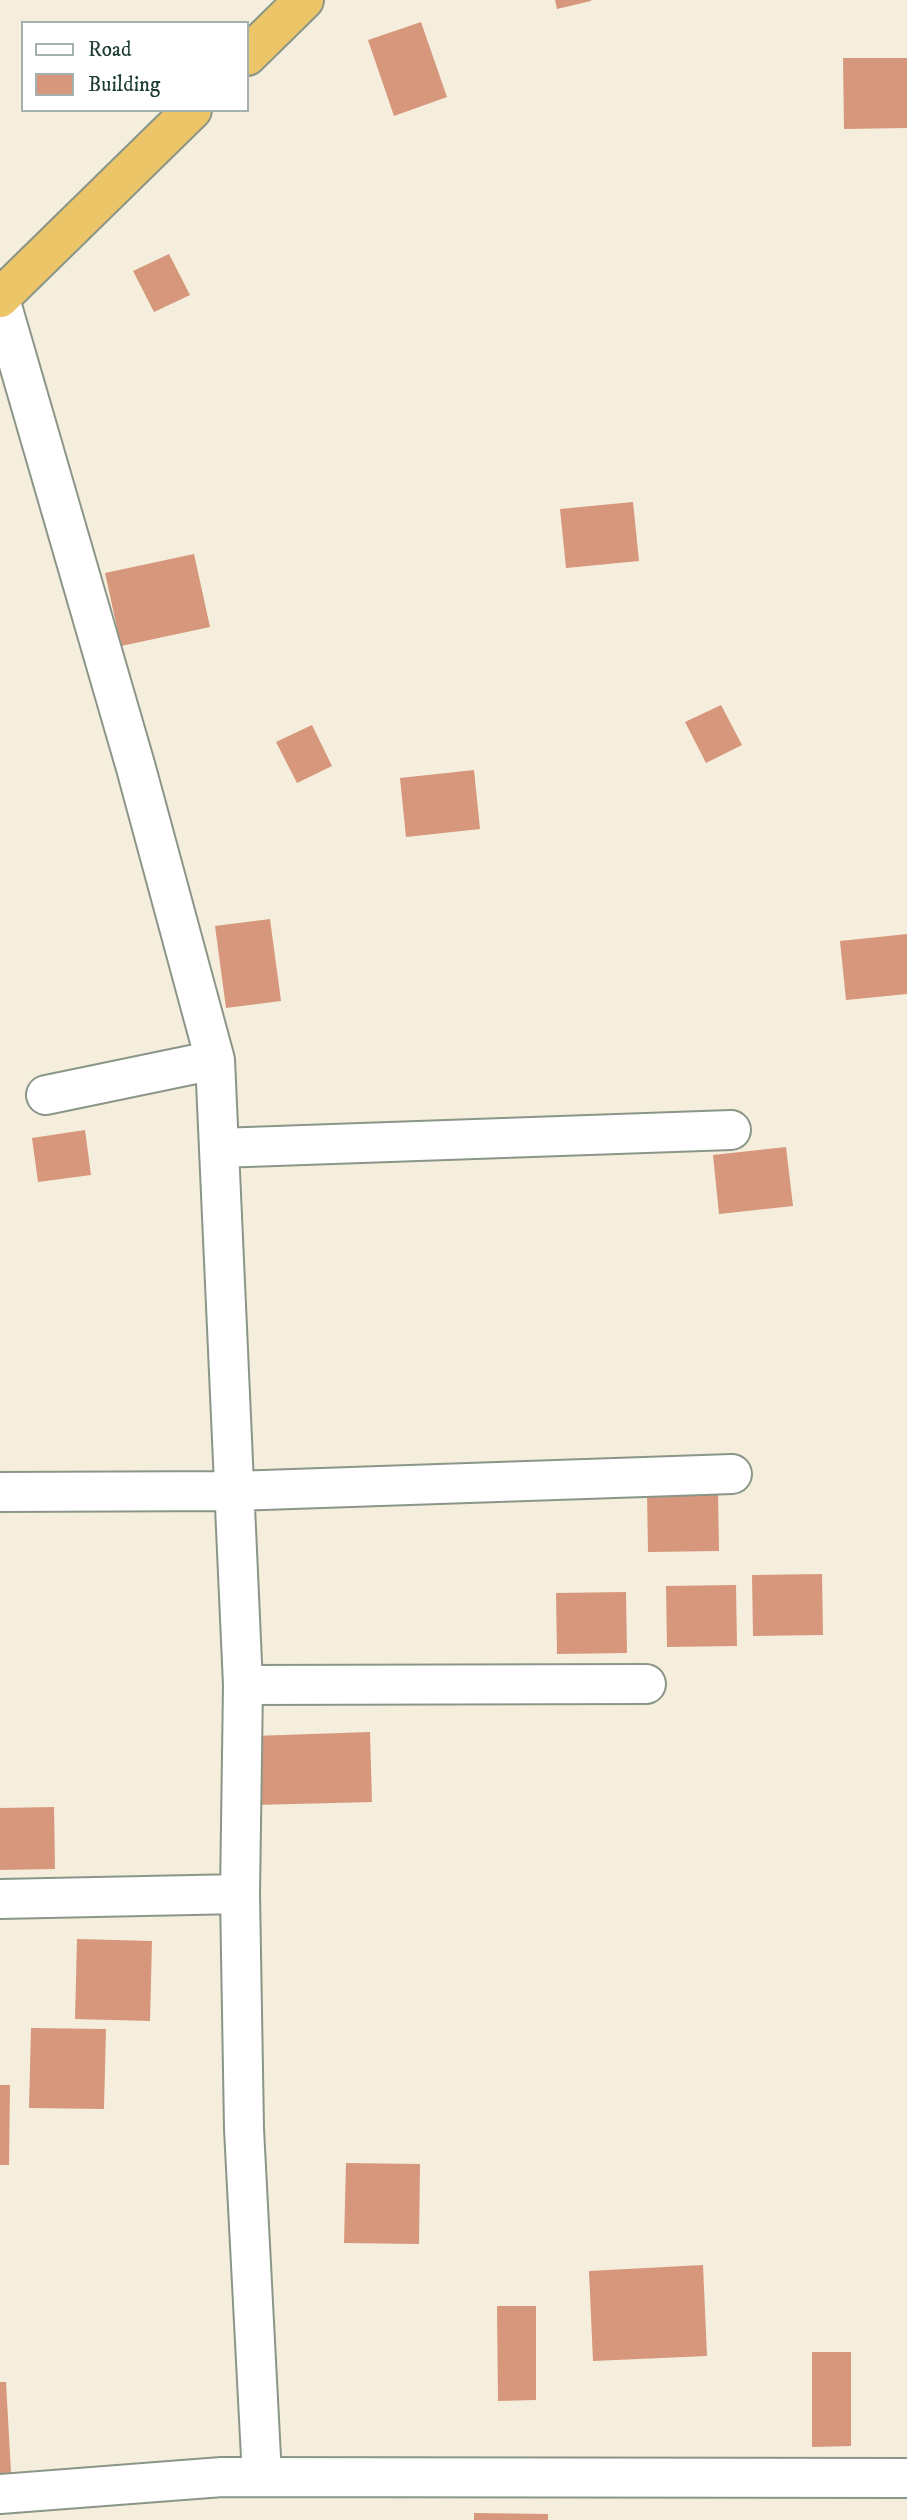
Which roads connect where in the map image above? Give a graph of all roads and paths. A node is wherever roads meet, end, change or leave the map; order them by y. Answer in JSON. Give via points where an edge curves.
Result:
{"nodes":[{"id":1,"x":304,"y":0,"type":"edge"},
{"id":2,"x":248,"y":55,"type":"edge"},
{"id":3,"x":190,"y":112,"type":"edge"},
{"id":4,"x":0,"y":299,"type":"edge"},
{"id":5,"x":215,"y":1060,"type":"junction"},
{"id":6,"x":46,"y":1095,"type":"dead end"},
{"id":7,"x":731,"y":1130,"type":"dead end"},
{"id":8,"x":219,"y":1149,"type":"junction"},
{"id":9,"x":732,"y":1474,"type":"dead end"},
{"id":10,"x":234,"y":1491,"type":"junction"},
{"id":11,"x":0,"y":1492,"type":"edge"},
{"id":12,"x":646,"y":1684,"type":"dead end"},
{"id":13,"x":243,"y":1685,"type":"junction"},
{"id":14,"x":240,"y":1894,"type":"junction"},
{"id":15,"x":0,"y":1899,"type":"edge"},
{"id":16,"x":262,"y":2477,"type":"junction"},
{"id":17,"x":907,"y":2478,"type":"edge"},
{"id":18,"x":0,"y":2494,"type":"edge"}],
"edges":[{"from":1,"to":2,"type":"highway"},
{"from":3,"to":4,"type":"highway"},
{"from":4,"to":5,"type":"street"},
{"from":5,"to":6,"type":"street"},
{"from":5,"to":8,"type":"street"},
{"from":7,"to":8,"type":"street"},
{"from":8,"to":10,"type":"street"},
{"from":9,"to":10,"type":"street"},
{"from":10,"to":11,"type":"street"},
{"from":10,"to":13,"type":"street"},
{"from":12,"to":13,"type":"street"},
{"from":13,"to":14,"type":"street"},
{"from":14,"to":15,"type":"street"},
{"from":14,"to":16,"type":"street","via":[[244,2129]]},
{"from":16,"to":17,"type":"street"},
{"from":16,"to":18,"type":"street"}]}
